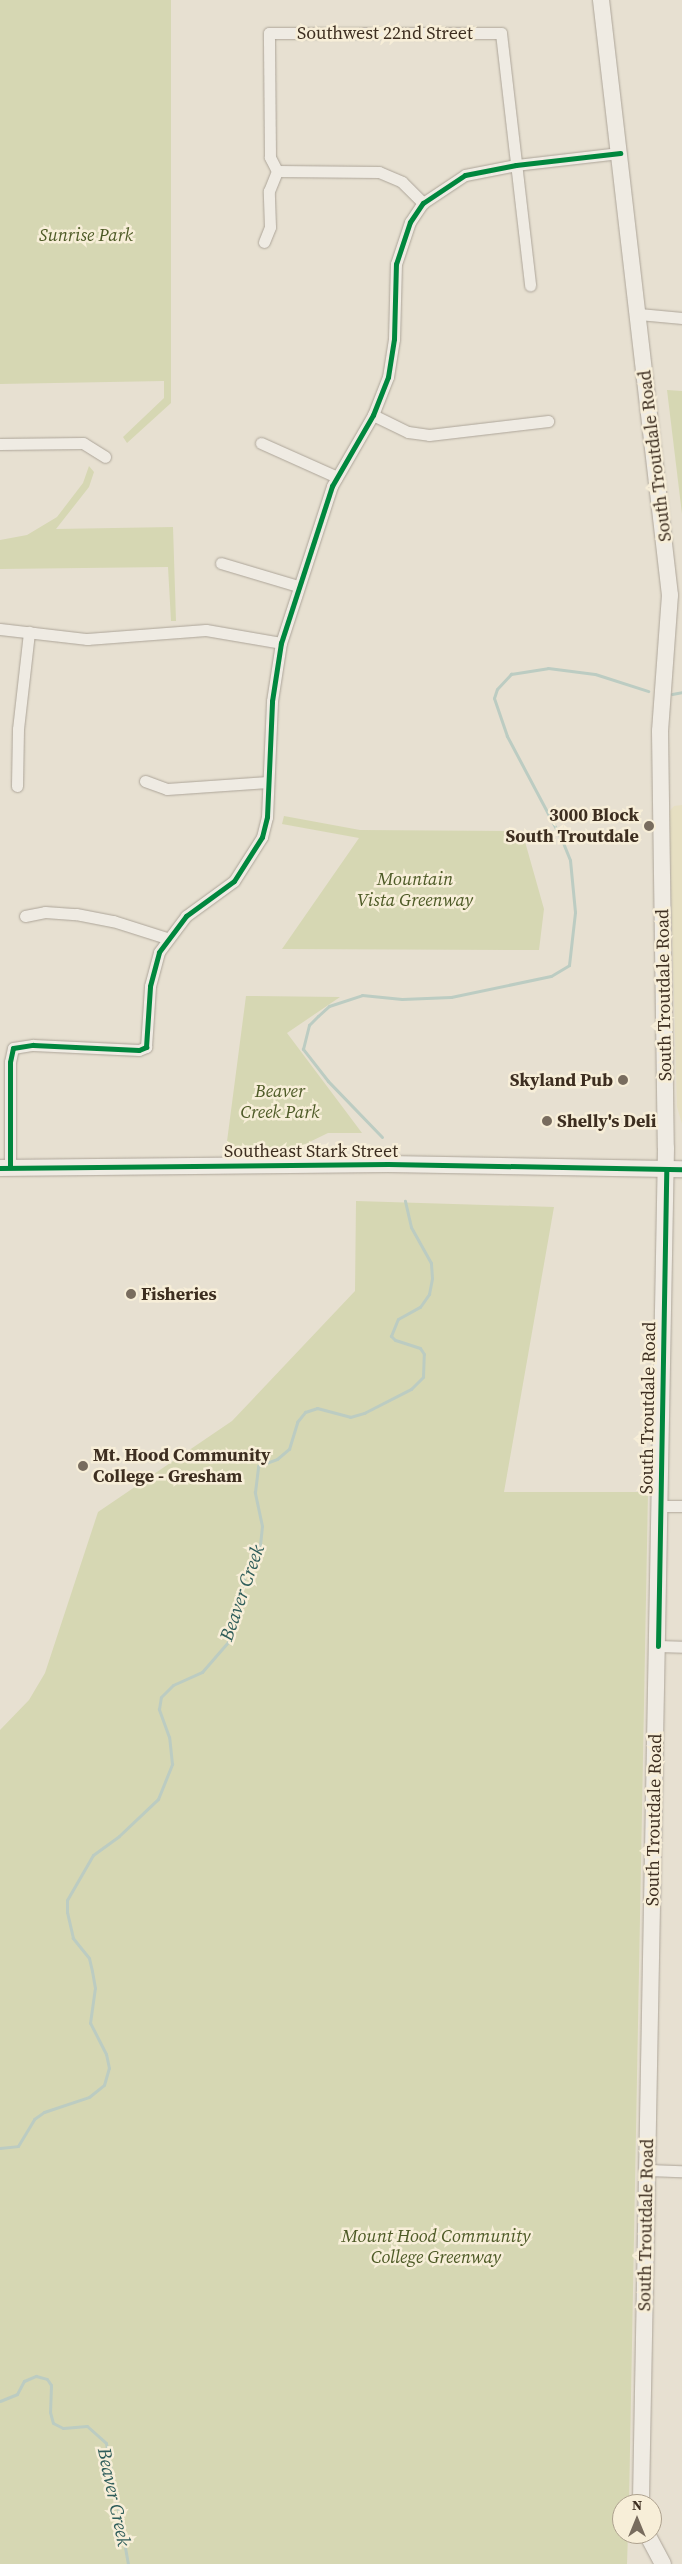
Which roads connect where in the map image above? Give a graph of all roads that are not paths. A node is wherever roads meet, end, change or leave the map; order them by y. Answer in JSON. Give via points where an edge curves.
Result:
{"nodes":[{"id":1,"x":601,"y":0,"type":"edge"},
{"id":2,"x":620,"y":153,"type":"junction"},
{"id":3,"x":516,"y":164,"type":"junction"},
{"id":4,"x":277,"y":171,"type":"junction"},
{"id":5,"x":423,"y":203,"type":"junction"},
{"id":6,"x":264,"y":242,"type":"dead end"},
{"id":7,"x":530,"y":285,"type":"dead end"},
{"id":8,"x":638,"y":314,"type":"junction"},
{"id":9,"x":682,"y":318,"type":"edge"},
{"id":10,"x":373,"y":415,"type":"junction"},
{"id":11,"x":548,"y":421,"type":"dead end"},
{"id":12,"x":261,"y":443,"type":"dead end"},
{"id":13,"x":0,"y":444,"type":"edge"},
{"id":14,"x":105,"y":457,"type":"dead end"},
{"id":15,"x":337,"y":477,"type":"junction"},
{"id":16,"x":221,"y":563,"type":"dead end"},
{"id":17,"x":298,"y":586,"type":"junction"},
{"id":18,"x":0,"y":629,"type":"edge"},
{"id":19,"x":29,"y":632,"type":"junction"},
{"id":20,"x":281,"y":643,"type":"junction"},
{"id":21,"x":145,"y":781,"type":"dead end"},
{"id":22,"x":268,"y":782,"type":"junction"},
{"id":23,"x":18,"y":786,"type":"dead end"},
{"id":24,"x":25,"y":916,"type":"dead end"},
{"id":25,"x":168,"y":938,"type":"junction"},
{"id":26,"x":5,"y":1168,"type":"edge"},
{"id":27,"x":674,"y":1169,"type":"edge"},
{"id":28,"x":660,"y":1506,"type":"junction"},
{"id":29,"x":682,"y":1506,"type":"edge"},
{"id":30,"x":658,"y":1646,"type":"junction"},
{"id":31,"x":682,"y":1647,"type":"edge"},
{"id":32,"x":647,"y":2170,"type":"junction"},
{"id":33,"x":682,"y":2171,"type":"edge"},
{"id":34,"x":641,"y":2494,"type":"edge"},
{"id":35,"x":652,"y":2544,"type":"edge"},
{"id":36,"x":663,"y":2564,"type":"edge"}],
"edges":[{"from":1,"to":2,"type":"main road","name":"South Troutdale Road"},
{"from":2,"to":3,"type":"street"},
{"from":2,"to":8,"type":"main road","name":"South Troutdale Road"},
{"from":3,"to":4,"type":"street","name":"Southwest 22nd Street","via":[[501,33],[269,33],[270,157]]},
{"from":3,"to":5,"type":"street","via":[[465,175]]},
{"from":3,"to":7,"type":"street"},
{"from":4,"to":5,"type":"street","via":[[379,172],[402,182]]},
{"from":4,"to":6,"type":"street","via":[[269,191],[270,227]]},
{"from":5,"to":10,"type":"street","via":[[404,232],[398,253],[392,364]]},
{"from":8,"to":9,"type":"street"},
{"from":8,"to":27,"type":"main road","name":"South Troutdale Road","via":[[670,595],[660,754]]},
{"from":10,"to":11,"type":"street","via":[[408,432],[429,435]]},
{"from":10,"to":15,"type":"street"},
{"from":12,"to":15,"type":"street"},
{"from":13,"to":14,"type":"street","via":[[83,443]]},
{"from":15,"to":17,"type":"street"},
{"from":16,"to":17,"type":"street"},
{"from":17,"to":20,"type":"street"},
{"from":18,"to":19,"type":"street"},
{"from":19,"to":20,"type":"street","via":[[87,639],[206,630]]},
{"from":19,"to":23,"type":"street","via":[[18,729]]},
{"from":20,"to":22,"type":"street","via":[[272,701]]},
{"from":21,"to":22,"type":"street","via":[[167,789]]},
{"from":22,"to":25,"type":"street","via":[[264,830],[250,859],[234,880],[186,916]]},
{"from":24,"to":25,"type":"street","via":[[45,912],[76,914],[113,921]]},
{"from":25,"to":26,"type":"street","via":[[159,952],[150,986],[146,1047],[139,1050],[33,1045],[12,1048]]},
{"from":26,"to":27,"type":"main road","name":"Southeast Stark Street","via":[[388,1164]]},
{"from":27,"to":28,"type":"main road","name":"South Troutdale Road"},
{"from":28,"to":29,"type":"street"},
{"from":28,"to":30,"type":"main road","name":"South Troutdale Road"},
{"from":30,"to":31,"type":"street"},
{"from":30,"to":32,"type":"main road","name":"South Troutdale Road"},
{"from":32,"to":33,"type":"street"},
{"from":32,"to":34,"type":"main road","name":"South Troutdale Road"},
{"from":35,"to":36,"type":"main road"}]}
